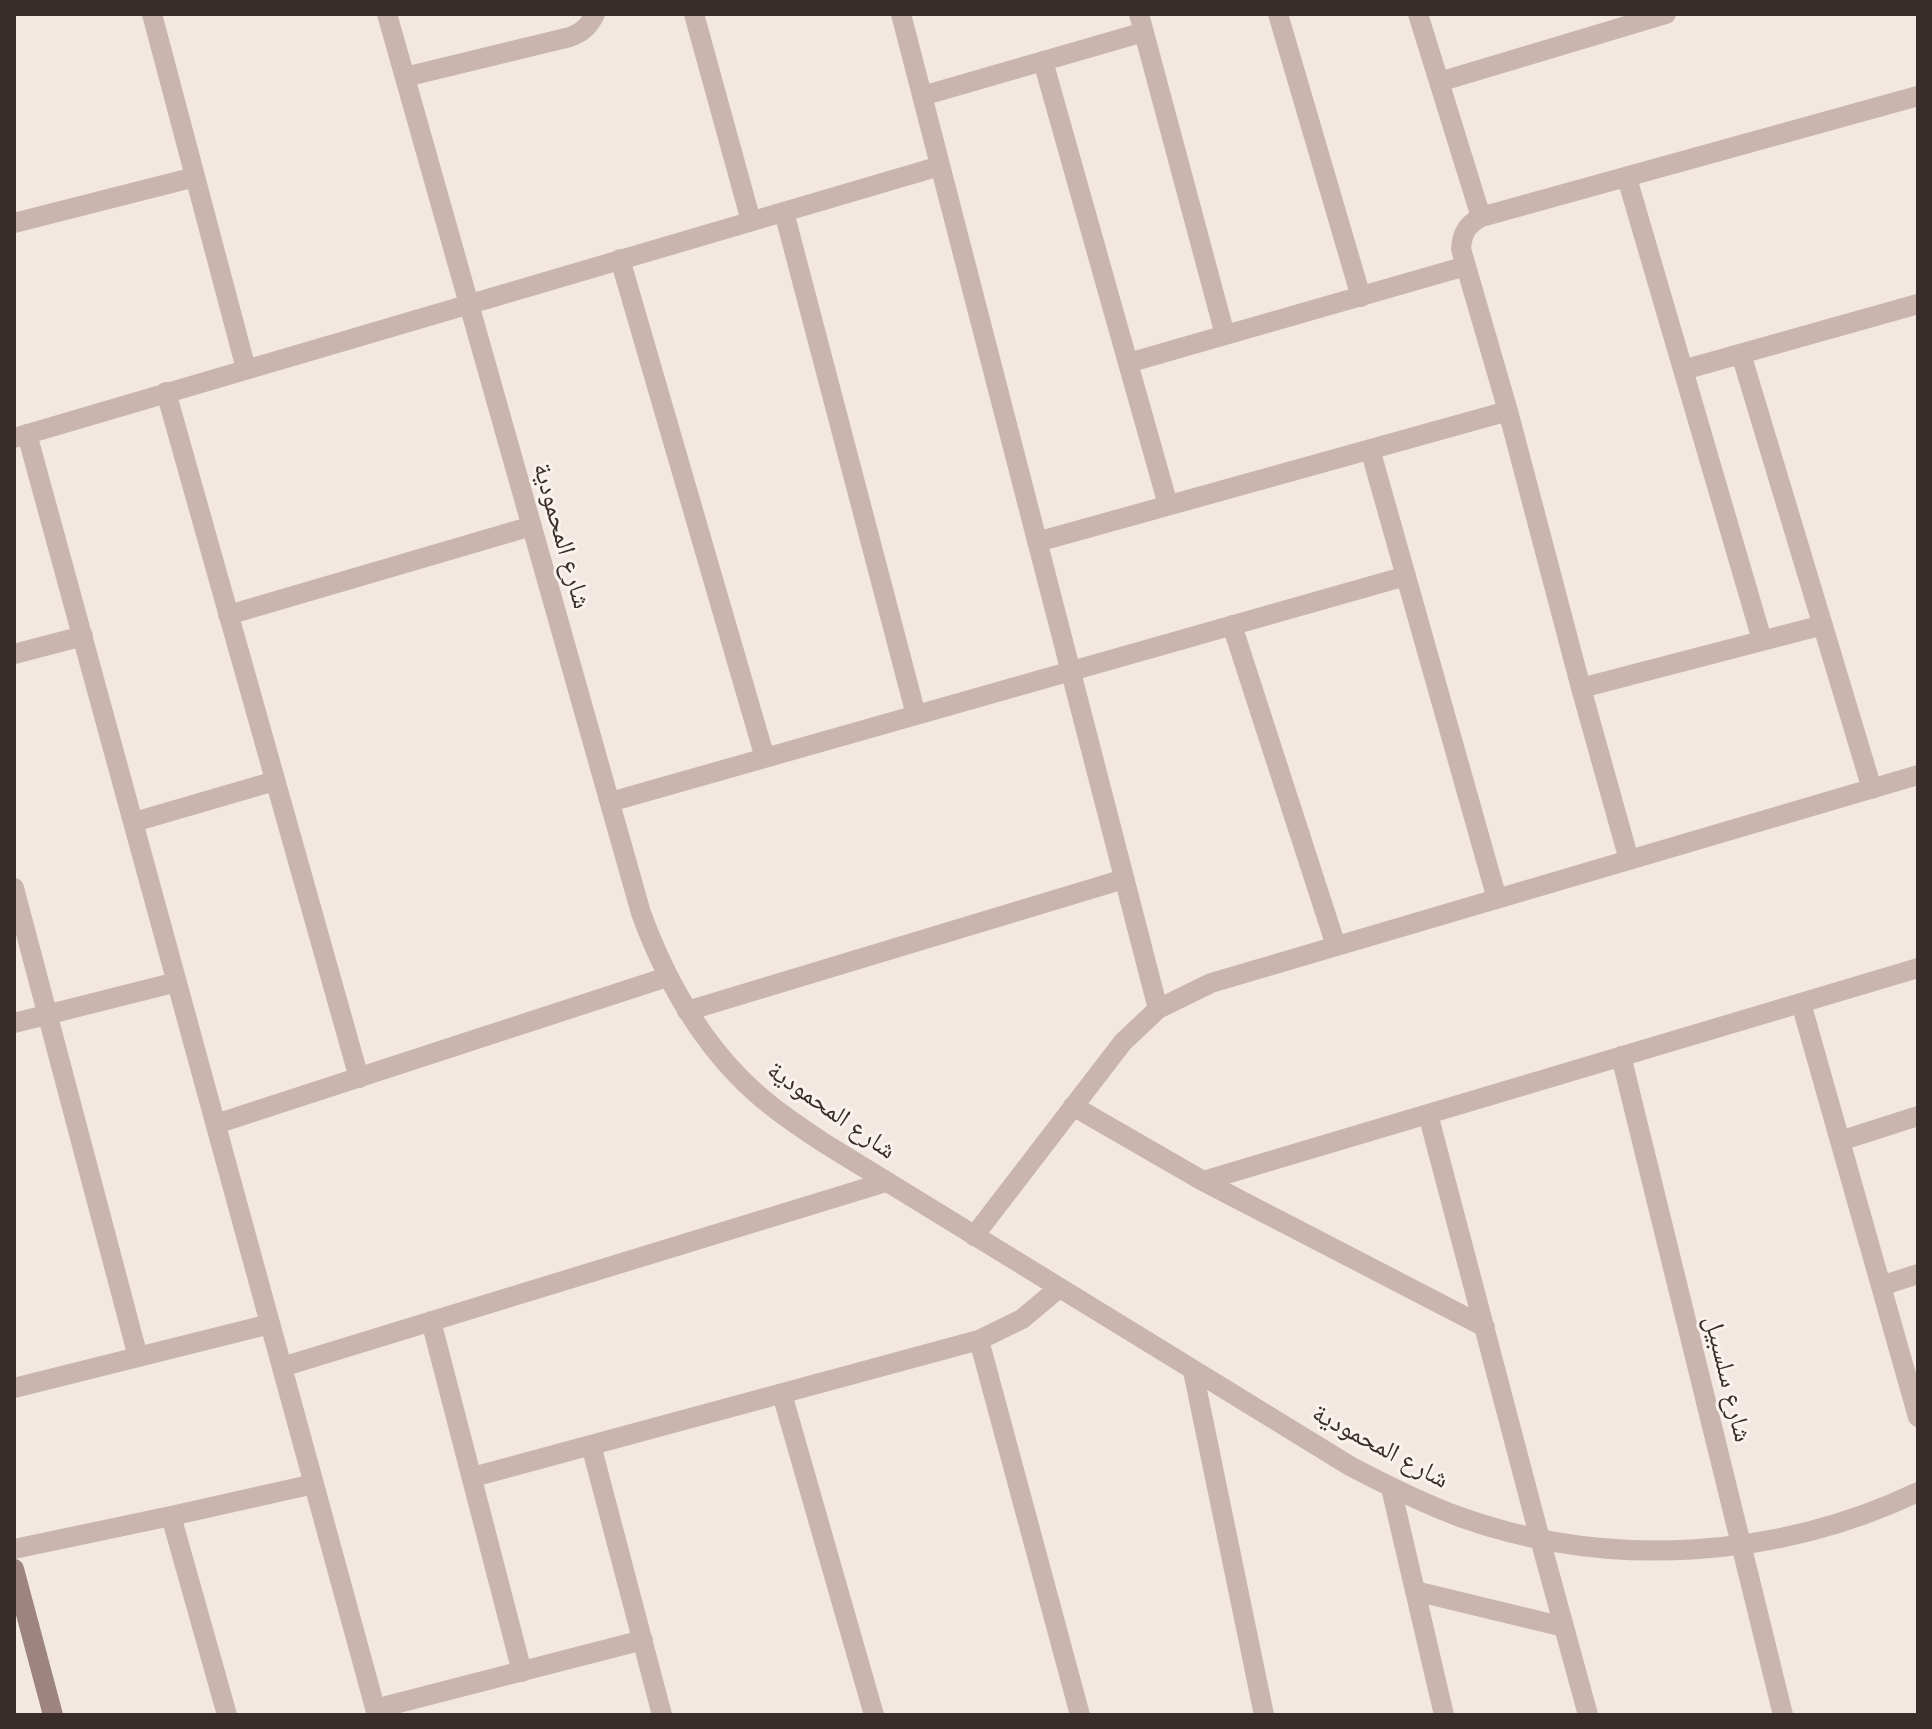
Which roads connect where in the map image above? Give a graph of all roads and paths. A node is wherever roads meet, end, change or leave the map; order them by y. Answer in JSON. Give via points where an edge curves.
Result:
{"nodes":[{"id":1,"x":152,"y":14,"type":"edge"},
{"id":2,"x":387,"y":14,"type":"edge"},
{"id":3,"x":595,"y":14,"type":"edge"},
{"id":4,"x":694,"y":14,"type":"edge"},
{"id":5,"x":901,"y":14,"type":"edge"},
{"id":6,"x":1278,"y":14,"type":"edge"},
{"id":7,"x":1418,"y":14,"type":"edge"},
{"id":8,"x":1658,"y":15,"type":"edge"},
{"id":9,"x":1141,"y":23,"type":"edge"},
{"id":10,"x":1043,"y":61,"type":"junction"},
{"id":11,"x":405,"y":77,"type":"junction"},
{"id":12,"x":1439,"y":82,"type":"junction"},
{"id":13,"x":922,"y":96,"type":"junction"},
{"id":14,"x":1918,"y":96,"type":"edge"},
{"id":15,"x":940,"y":166,"type":"junction"},
{"id":16,"x":195,"y":177,"type":"junction"},
{"id":17,"x":1627,"y":178,"type":"junction"},
{"id":18,"x":784,"y":212,"type":"junction"},
{"id":19,"x":1481,"y":217,"type":"junction"},
{"id":20,"x":751,"y":221,"type":"junction"},
{"id":21,"x":14,"y":223,"type":"edge"},
{"id":22,"x":620,"y":259,"type":"junction"},
{"id":23,"x":1466,"y":266,"type":"junction"},
{"id":24,"x":1361,"y":297,"type":"junction"},
{"id":25,"x":469,"y":304,"type":"junction"},
{"id":26,"x":1918,"y":304,"type":"edge"},
{"id":27,"x":1225,"y":335,"type":"junction"},
{"id":28,"x":1741,"y":354,"type":"junction"},
{"id":29,"x":1128,"y":363,"type":"junction"},
{"id":30,"x":246,"y":369,"type":"junction"},
{"id":31,"x":1683,"y":370,"type":"junction"},
{"id":32,"x":166,"y":392,"type":"junction"},
{"id":33,"x":1508,"y":411,"type":"junction"},
{"id":34,"x":21,"y":436,"type":"edge"},
{"id":35,"x":1370,"y":449,"type":"junction"},
{"id":36,"x":1168,"y":505,"type":"junction"},
{"id":37,"x":532,"y":526,"type":"junction"},
{"id":38,"x":1037,"y":542,"type":"junction"},
{"id":39,"x":1406,"y":576,"type":"junction"},
{"id":40,"x":228,"y":615,"type":"junction"},
{"id":41,"x":1232,"y":625,"type":"junction"},
{"id":42,"x":1823,"y":625,"type":"junction"},
{"id":43,"x":83,"y":636,"type":"junction"},
{"id":44,"x":1762,"y":640,"type":"junction"},
{"id":45,"x":14,"y":654,"type":"edge"},
{"id":46,"x":1070,"y":671,"type":"junction"},
{"id":47,"x":1581,"y":688,"type":"junction"},
{"id":48,"x":916,"y":715,"type":"junction"},
{"id":49,"x":765,"y":758,"type":"junction"},
{"id":50,"x":1918,"y":775,"type":"edge"},
{"id":51,"x":275,"y":781,"type":"junction"},
{"id":52,"x":1872,"y":789,"type":"junction"},
{"id":53,"x":610,"y":802,"type":"junction"},
{"id":54,"x":134,"y":822,"type":"junction"},
{"id":55,"x":1629,"y":860,"type":"junction"},
{"id":56,"x":1124,"y":879,"type":"junction"},
{"id":57,"x":14,"y":888,"type":"edge"},
{"id":58,"x":1497,"y":899,"type":"junction"},
{"id":59,"x":1336,"y":946,"type":"junction"},
{"id":60,"x":1918,"y":968,"type":"edge"},
{"id":61,"x":667,"y":977,"type":"junction"},
{"id":62,"x":177,"y":982,"type":"junction"},
{"id":63,"x":1801,"y":1003,"type":"junction"},
{"id":64,"x":1158,"y":1009,"type":"junction"},
{"id":65,"x":687,"y":1011,"type":"junction"},
{"id":66,"x":48,"y":1015,"type":"junction"},
{"id":67,"x":14,"y":1023,"type":"edge"},
{"id":68,"x":1621,"y":1056,"type":"junction"},
{"id":69,"x":359,"y":1078,"type":"junction"},
{"id":70,"x":1073,"y":1106,"type":"junction"},
{"id":71,"x":1428,"y":1114,"type":"junction"},
{"id":72,"x":1918,"y":1116,"type":"edge"},
{"id":73,"x":216,"y":1124,"type":"junction"},
{"id":74,"x":1840,"y":1141,"type":"junction"},
{"id":75,"x":1203,"y":1181,"type":"junction"},
{"id":76,"x":886,"y":1182,"type":"junction"},
{"id":77,"x":974,"y":1236,"type":"junction"},
{"id":78,"x":1918,"y":1274,"type":"edge"},
{"id":79,"x":1881,"y":1286,"type":"junction"},
{"id":80,"x":1059,"y":1288,"type":"junction"},
{"id":81,"x":431,"y":1321,"type":"junction"},
{"id":82,"x":270,"y":1324,"type":"junction"},
{"id":83,"x":1485,"y":1327,"type":"junction"},
{"id":84,"x":979,"y":1340,"type":"junction"},
{"id":85,"x":138,"y":1357,"type":"junction"},
{"id":86,"x":282,"y":1367,"type":"junction"},
{"id":87,"x":1193,"y":1371,"type":"junction"},
{"id":88,"x":14,"y":1388,"type":"edge"},
{"id":89,"x":782,"y":1394,"type":"junction"},
{"id":90,"x":1918,"y":1417,"type":"edge"},
{"id":91,"x":591,"y":1445,"type":"junction"},
{"id":92,"x":473,"y":1477,"type":"junction"},
{"id":93,"x":314,"y":1484,"type":"junction"},
{"id":94,"x":1391,"y":1488,"type":"junction"},
{"id":95,"x":1918,"y":1492,"type":"edge"},
{"id":96,"x":171,"y":1516,"type":"junction"},
{"id":97,"x":1540,"y":1539,"type":"junction"},
{"id":98,"x":1741,"y":1545,"type":"junction"},
{"id":99,"x":14,"y":1549,"type":"edge"},
{"id":100,"x":14,"y":1569,"type":"edge"},
{"id":101,"x":1415,"y":1591,"type":"junction"},
{"id":102,"x":1564,"y":1627,"type":"junction"},
{"id":103,"x":643,"y":1640,"type":"junction"},
{"id":104,"x":522,"y":1672,"type":"junction"},
{"id":105,"x":376,"y":1712,"type":"edge"},
{"id":106,"x":53,"y":1715,"type":"edge"},
{"id":107,"x":227,"y":1715,"type":"edge"},
{"id":108,"x":662,"y":1715,"type":"edge"},
{"id":109,"x":874,"y":1715,"type":"edge"},
{"id":110,"x":1080,"y":1715,"type":"edge"},
{"id":111,"x":1264,"y":1715,"type":"edge"},
{"id":112,"x":1444,"y":1715,"type":"edge"},
{"id":113,"x":1588,"y":1715,"type":"edge"},
{"id":114,"x":1783,"y":1715,"type":"edge"}],
"edges":[{"from":1,"to":16,"type":"street"},
{"from":2,"to":11,"type":"street","name":"شارع المحمودية"},
{"from":3,"to":11,"type":"street","via":[[589,25],[570,37]]},
{"from":4,"to":20,"type":"street"},
{"from":5,"to":13,"type":"street"},
{"from":6,"to":24,"type":"street"},
{"from":7,"to":12,"type":"street"},
{"from":8,"to":12,"type":"street"},
{"from":9,"to":10,"type":"street"},
{"from":9,"to":27,"type":"street"},
{"from":10,"to":13,"type":"street"},
{"from":10,"to":29,"type":"street"},
{"from":11,"to":25,"type":"street","name":"شارع المحمودية"},
{"from":12,"to":19,"type":"street"},
{"from":13,"to":15,"type":"street"},
{"from":14,"to":17,"type":"street"},
{"from":15,"to":18,"type":"street"},
{"from":15,"to":38,"type":"street"},
{"from":16,"to":21,"type":"street"},
{"from":16,"to":30,"type":"street"},
{"from":17,"to":19,"type":"street"},
{"from":17,"to":31,"type":"street"},
{"from":18,"to":20,"type":"street"},
{"from":18,"to":48,"type":"street"},
{"from":19,"to":23,"type":"street","via":[[1462,239]]},
{"from":20,"to":22,"type":"street"},
{"from":22,"to":25,"type":"street"},
{"from":22,"to":49,"type":"street"},
{"from":23,"to":24,"type":"street"},
{"from":23,"to":33,"type":"street"},
{"from":24,"to":27,"type":"street"},
{"from":25,"to":30,"type":"street"},
{"from":25,"to":37,"type":"street","name":"شارع المحمودية"},
{"from":26,"to":28,"type":"street"},
{"from":27,"to":29,"type":"street"},
{"from":28,"to":31,"type":"street"},
{"from":28,"to":42,"type":"street"},
{"from":29,"to":36,"type":"street"},
{"from":30,"to":32,"type":"street"},
{"from":31,"to":44,"type":"street"},
{"from":32,"to":34,"type":"street"},
{"from":32,"to":40,"type":"street"},
{"from":33,"to":35,"type":"street"},
{"from":33,"to":47,"type":"street"},
{"from":34,"to":43,"type":"street"},
{"from":35,"to":36,"type":"street"},
{"from":35,"to":39,"type":"street"},
{"from":36,"to":38,"type":"street"},
{"from":37,"to":40,"type":"street"},
{"from":37,"to":53,"type":"street","name":"شارع المحمودية"},
{"from":38,"to":46,"type":"street"},
{"from":39,"to":41,"type":"street"},
{"from":39,"to":58,"type":"street"},
{"from":40,"to":51,"type":"street"},
{"from":41,"to":46,"type":"street"},
{"from":41,"to":59,"type":"street"},
{"from":42,"to":44,"type":"street"},
{"from":42,"to":52,"type":"street"},
{"from":43,"to":45,"type":"street"},
{"from":43,"to":54,"type":"street"},
{"from":44,"to":47,"type":"street"},
{"from":46,"to":48,"type":"street"},
{"from":46,"to":56,"type":"street"},
{"from":47,"to":55,"type":"street"},
{"from":48,"to":49,"type":"street"},
{"from":49,"to":53,"type":"street"},
{"from":50,"to":52,"type":"street"},
{"from":51,"to":54,"type":"street"},
{"from":51,"to":69,"type":"street"},
{"from":52,"to":55,"type":"street"},
{"from":53,"to":61,"type":"street","name":"شارع المحمودية","via":[[641,913]]},
{"from":54,"to":62,"type":"street"},
{"from":55,"to":58,"type":"street"},
{"from":56,"to":64,"type":"street"},
{"from":56,"to":65,"type":"street"},
{"from":57,"to":66,"type":"street"},
{"from":58,"to":59,"type":"street"},
{"from":59,"to":64,"type":"street","via":[[1211,983]]},
{"from":60,"to":63,"type":"street"},
{"from":61,"to":65,"type":"street","name":"شارع المحمودية"},
{"from":61,"to":69,"type":"street"},
{"from":62,"to":66,"type":"street"},
{"from":62,"to":73,"type":"street"},
{"from":63,"to":68,"type":"street"},
{"from":63,"to":74,"type":"street"},
{"from":64,"to":70,"type":"street","via":[[1123,1042]]},
{"from":65,"to":76,"type":"street","name":"شارع المحمودية","via":[[761,1098]]},
{"from":66,"to":67,"type":"street"},
{"from":66,"to":85,"type":"street"},
{"from":68,"to":71,"type":"street"},
{"from":68,"to":98,"type":"street","name":"شارع سلسبيل"},
{"from":69,"to":73,"type":"street"},
{"from":70,"to":75,"type":"street"},
{"from":70,"to":77,"type":"street"},
{"from":71,"to":75,"type":"street"},
{"from":71,"to":83,"type":"street"},
{"from":72,"to":74,"type":"street"},
{"from":73,"to":82,"type":"street"},
{"from":74,"to":79,"type":"street"},
{"from":75,"to":83,"type":"street"},
{"from":76,"to":77,"type":"street","name":"شارع المحمودية"},
{"from":76,"to":81,"type":"street"},
{"from":77,"to":80,"type":"street","name":"شارع المحمودية"},
{"from":78,"to":79,"type":"street"},
{"from":79,"to":90,"type":"street"},
{"from":80,"to":84,"type":"street","via":[[1022,1319]]},
{"from":80,"to":87,"type":"street","name":"شارع المحمودية"},
{"from":81,"to":86,"type":"street"},
{"from":81,"to":92,"type":"street"},
{"from":82,"to":85,"type":"street"},
{"from":82,"to":86,"type":"street"},
{"from":83,"to":97,"type":"street"},
{"from":84,"to":89,"type":"street"},
{"from":84,"to":110,"type":"street"},
{"from":85,"to":88,"type":"street"},
{"from":86,"to":93,"type":"street"},
{"from":87,"to":94,"type":"street","name":"شارع المحمودية"},
{"from":87,"to":111,"type":"street"},
{"from":89,"to":91,"type":"street"},
{"from":89,"to":109,"type":"street"},
{"from":91,"to":92,"type":"street"},
{"from":91,"to":103,"type":"street"},
{"from":92,"to":104,"type":"street"},
{"from":93,"to":96,"type":"street"},
{"from":93,"to":105,"type":"street"},
{"from":94,"to":97,"type":"street","name":"شارع المحمودية","via":[[1463,1518]]},
{"from":94,"to":101,"type":"street"},
{"from":95,"to":98,"type":"street","name":"شارع المحمودية","via":[[1822,1528]]},
{"from":96,"to":99,"type":"street"},
{"from":96,"to":107,"type":"street"},
{"from":97,"to":98,"type":"street","name":"شارع المحمودية","via":[[1620,1549]]},
{"from":97,"to":102,"type":"street"},
{"from":98,"to":114,"type":"street","name":"شارع سلسبيل"},
{"from":100,"to":106,"type":"street"},
{"from":101,"to":102,"type":"street"},
{"from":101,"to":112,"type":"street"},
{"from":102,"to":113,"type":"street"},
{"from":103,"to":104,"type":"street"},
{"from":103,"to":108,"type":"street"},
{"from":104,"to":105,"type":"street"}]}
